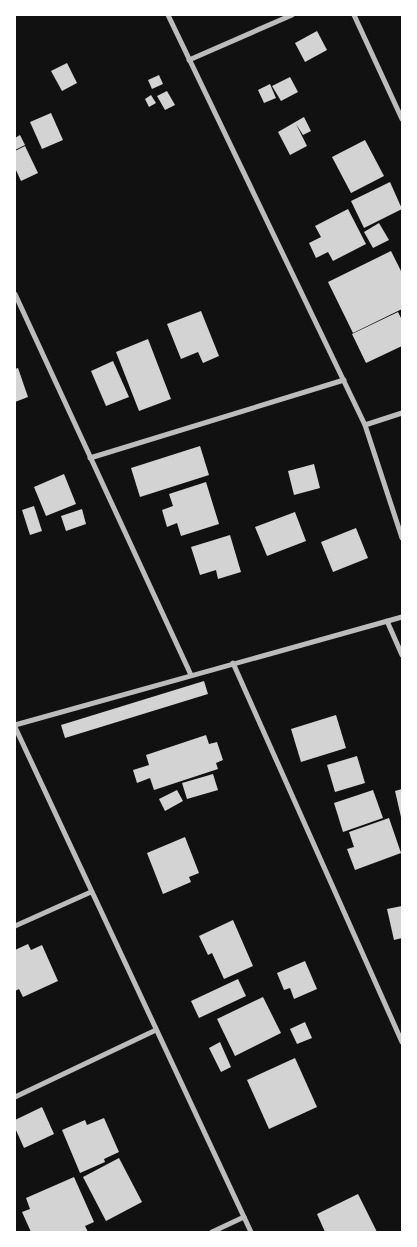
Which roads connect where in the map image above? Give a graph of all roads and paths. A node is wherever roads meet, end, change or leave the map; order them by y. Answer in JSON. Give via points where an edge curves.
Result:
{"nodes":[{"id":1,"x":168,"y":15,"type":"edge"},
{"id":2,"x":292,"y":15,"type":"edge"},
{"id":3,"x":354,"y":15,"type":"edge"},
{"id":4,"x":189,"y":60,"type":"junction"},
{"id":5,"x":402,"y":119,"type":"edge"},
{"id":6,"x":15,"y":294,"type":"edge"},
{"id":7,"x":344,"y":380,"type":"junction"},
{"id":8,"x":402,"y":413,"type":"edge"},
{"id":9,"x":365,"y":425,"type":"junction"},
{"id":10,"x":90,"y":458,"type":"junction"},
{"id":11,"x":402,"y":538,"type":"edge"},
{"id":12,"x":402,"y":617,"type":"edge"},
{"id":13,"x":387,"y":621,"type":"junction"},
{"id":14,"x":402,"y":655,"type":"edge"},
{"id":15,"x":233,"y":664,"type":"junction"},
{"id":16,"x":191,"y":675,"type":"junction"},
{"id":17,"x":15,"y":726,"type":"edge"},
{"id":18,"x":91,"y":892,"type":"junction"},
{"id":19,"x":15,"y":926,"type":"edge"},
{"id":20,"x":156,"y":1030,"type":"junction"},
{"id":21,"x":402,"y":1042,"type":"edge"},
{"id":22,"x":15,"y":1097,"type":"edge"},
{"id":23,"x":244,"y":1217,"type":"junction"},
{"id":24,"x":212,"y":1232,"type":"edge"},
{"id":25,"x":251,"y":1232,"type":"edge"}],
"edges":[{"from":1,"to":4,"type":"street"},
{"from":2,"to":4,"type":"street"},
{"from":3,"to":5,"type":"street"},
{"from":4,"to":7,"type":"street"},
{"from":6,"to":10,"type":"street"},
{"from":7,"to":9,"type":"street"},
{"from":7,"to":10,"type":"street"},
{"from":8,"to":9,"type":"street"},
{"from":9,"to":11,"type":"street"},
{"from":10,"to":16,"type":"street"},
{"from":12,"to":13,"type":"street"},
{"from":13,"to":14,"type":"street"},
{"from":13,"to":15,"type":"street"},
{"from":15,"to":16,"type":"street"},
{"from":15,"to":21,"type":"street"},
{"from":16,"to":17,"type":"street"},
{"from":17,"to":18,"type":"street"},
{"from":18,"to":19,"type":"street"},
{"from":18,"to":20,"type":"street"},
{"from":20,"to":22,"type":"street"},
{"from":20,"to":23,"type":"street"},
{"from":23,"to":24,"type":"street"},
{"from":23,"to":25,"type":"street"}]}
